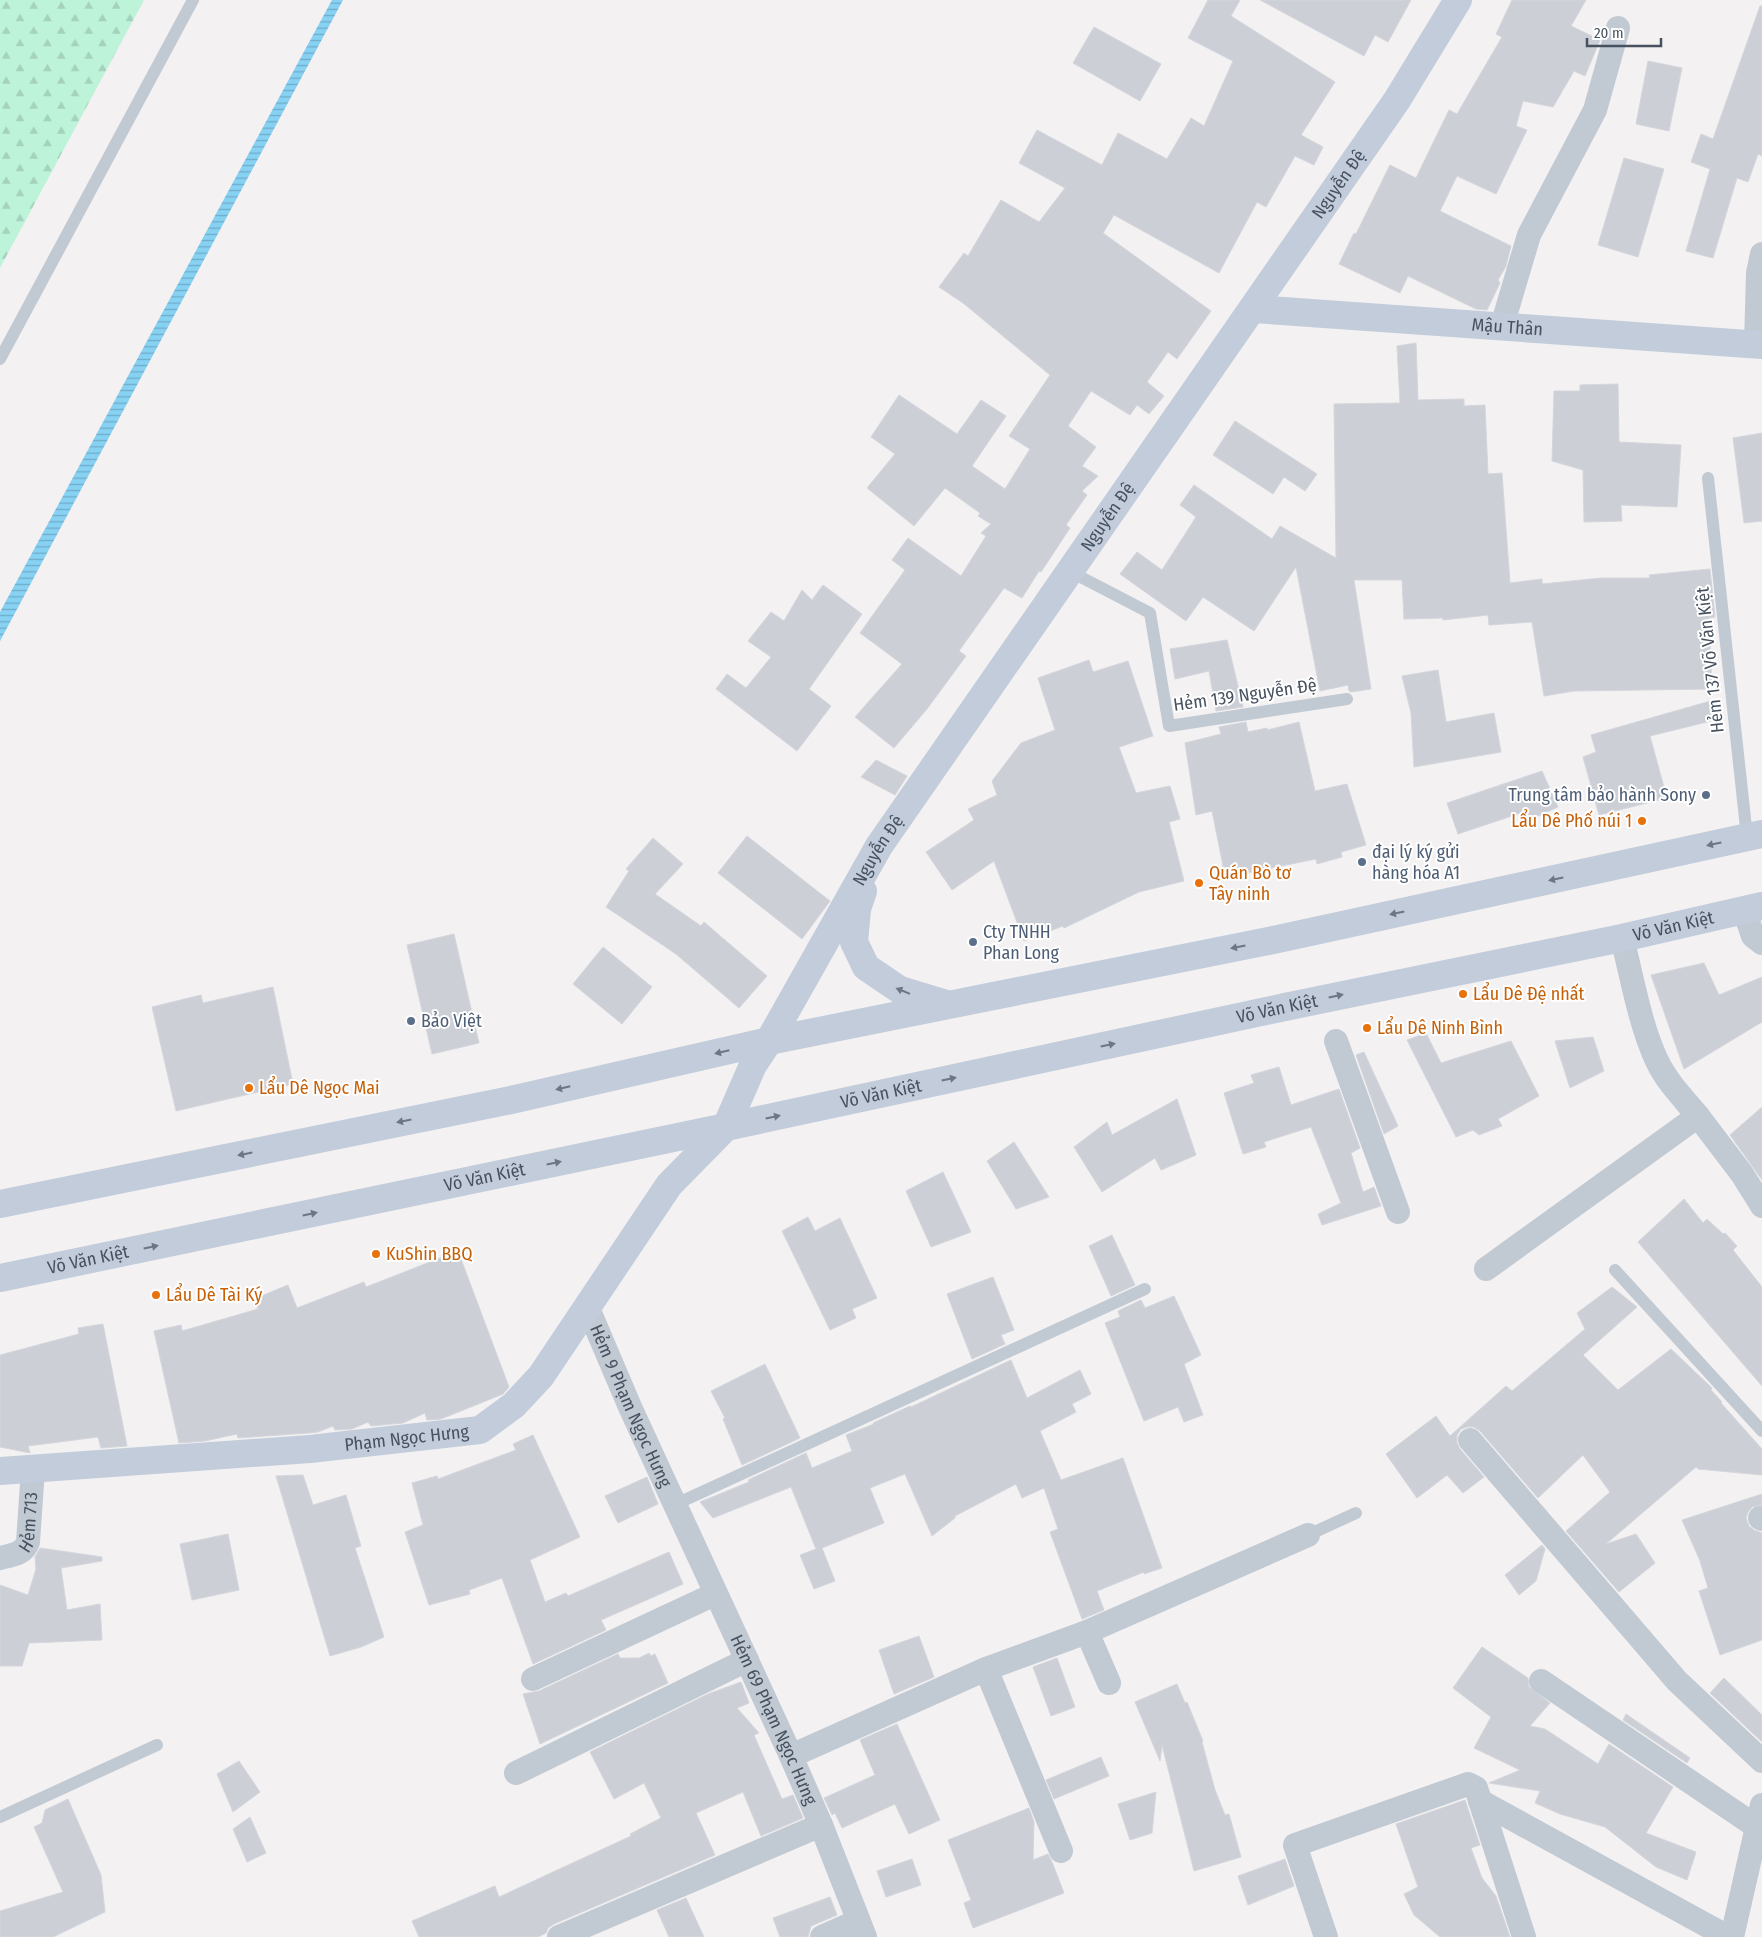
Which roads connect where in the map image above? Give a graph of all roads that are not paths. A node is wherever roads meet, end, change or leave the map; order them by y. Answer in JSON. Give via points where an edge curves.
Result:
{"nodes":[{"id":1,"x":193,"y":0,"type":"edge"},
{"id":2,"x":1458,"y":0,"type":"edge"},
{"id":3,"x":1618,"y":28,"type":"dead end"},
{"id":4,"x":1762,"y":254,"type":"edge"},
{"id":5,"x":1254,"y":309,"type":"junction"},
{"id":6,"x":1502,"y":326,"type":"junction"},
{"id":7,"x":1759,"y":344,"type":"edge"},
{"id":8,"x":0,"y":359,"type":"edge"},
{"id":9,"x":1708,"y":478,"type":"dead end"},
{"id":10,"x":1070,"y":572,"type":"junction"},
{"id":11,"x":1348,"y":699,"type":"dead end"},
{"id":12,"x":1754,"y":836,"type":"edge"},
{"id":13,"x":879,"y":846,"type":"junction"},
{"id":14,"x":1753,"y":908,"type":"edge"},
{"id":15,"x":1622,"y":938,"type":"junction"},
{"id":16,"x":1762,"y":943,"type":"edge"},
{"id":17,"x":950,"y":1005,"type":"junction"},
{"id":18,"x":769,"y":1041,"type":"junction"},
{"id":19,"x":1336,"y":1041,"type":"dead end"},
{"id":20,"x":1698,"y":1116,"type":"junction"},
{"id":21,"x":726,"y":1127,"type":"junction"},
{"id":22,"x":0,"y":1204,"type":"edge"},
{"id":23,"x":1762,"y":1206,"type":"edge"},
{"id":24,"x":1398,"y":1212,"type":"dead end"},
{"id":25,"x":1486,"y":1268,"type":"dead end"},
{"id":26,"x":1615,"y":1270,"type":"dead end"},
{"id":27,"x":0,"y":1278,"type":"edge"},
{"id":28,"x":1145,"y":1289,"type":"dead end"},
{"id":29,"x":587,"y":1306,"type":"junction"},
{"id":30,"x":1762,"y":1431,"type":"edge"},
{"id":31,"x":1470,"y":1440,"type":"dead end"},
{"id":32,"x":33,"y":1469,"type":"junction"},
{"id":33,"x":0,"y":1470,"type":"edge"},
{"id":34,"x":676,"y":1504,"type":"junction"},
{"id":35,"x":1356,"y":1513,"type":"dead end"},
{"id":36,"x":1308,"y":1535,"type":"joint"},
{"id":37,"x":0,"y":1558,"type":"edge"},
{"id":38,"x":716,"y":1594,"type":"junction"},
{"id":39,"x":1087,"y":1632,"type":"junction"},
{"id":40,"x":747,"y":1660,"type":"junction"},
{"id":41,"x":986,"y":1669,"type":"junction"},
{"id":42,"x":533,"y":1679,"type":"dead end"},
{"id":43,"x":1542,"y":1681,"type":"dead end"},
{"id":44,"x":1109,"y":1683,"type":"dead end"},
{"id":45,"x":157,"y":1745,"type":"dead end"},
{"id":46,"x":791,"y":1756,"type":"junction"},
{"id":47,"x":1762,"y":1761,"type":"edge"},
{"id":48,"x":516,"y":1773,"type":"dead end"},
{"id":49,"x":1480,"y":1801,"type":"junction"},
{"id":50,"x":1762,"y":1805,"type":"edge"},
{"id":51,"x":0,"y":1817,"type":"edge"},
{"id":52,"x":821,"y":1825,"type":"junction"},
{"id":53,"x":1756,"y":1828,"type":"junction"},
{"id":54,"x":1061,"y":1851,"type":"dead end"},
{"id":55,"x":861,"y":1929,"type":"edge"},
{"id":56,"x":559,"y":1937,"type":"edge"},
{"id":57,"x":822,"y":1937,"type":"edge"},
{"id":58,"x":1326,"y":1937,"type":"edge"},
{"id":59,"x":1524,"y":1937,"type":"edge"},
{"id":60,"x":1728,"y":1937,"type":"edge"},
{"id":61,"x":1732,"y":1937,"type":"edge"}],
"edges":[{"from":1,"to":8,"type":"lane"},
{"from":2,"to":5,"type":"main road","name":"Nguyễn Đệ","via":[[1397,100]]},
{"from":3,"to":6,"type":"street","via":[[1595,110],[1529,235]]},
{"from":4,"to":7,"type":"street","via":[[1758,273]]},
{"from":5,"to":6,"type":"main road","name":"Mậu Thân"},
{"from":5,"to":10,"type":"main road","name":"Nguyễn Đệ"},
{"from":6,"to":7,"type":"main road","name":"Mậu Thân"},
{"from":9,"to":12,"type":"lane","name":"Hẻm 137 Võ Văn Kiệt"},
{"from":10,"to":11,"type":"lane","name":"Hẻm 139 Nguyễn Đệ","via":[[1150,613],[1169,726]]},
{"from":10,"to":13,"type":"main road","name":"Nguyễn Đệ"},
{"from":12,"to":17,"type":"main road","one_way":true,"via":[[1278,939]]},
{"from":17,"to":13,"type":"main road","one_way":true,"via":[[900,990],[866,967],[854,942],[857,909]]},
{"from":13,"to":18,"type":"main road","name":"Nguyễn Đệ"},
{"from":14,"to":15,"type":"main road","name":"Võ Văn Kiệt"},
{"from":14,"to":16,"type":"street","via":[[1753,936]]},
{"from":15,"to":20,"type":"street","via":[[1657,1061]]},
{"from":21,"to":15,"type":"main road","name":"Võ Văn Kiệt","one_way":true},
{"from":17,"to":18,"type":"main road"},
{"from":18,"to":21,"type":"main road","name":"Nguyễn Đệ","via":[[753,1065]]},
{"from":18,"to":22,"type":"main road","one_way":true,"via":[[511,1100]]},
{"from":19,"to":24,"type":"street"},
{"from":20,"to":23,"type":"street"},
{"from":20,"to":25,"type":"street"},
{"from":27,"to":21,"type":"main road","name":"Võ Văn Kiệt","one_way":true},
{"from":21,"to":29,"type":"main road","name":"Phạm Ngọc Hưng","via":[[669,1185]]},
{"from":26,"to":30,"type":"lane"},
{"from":28,"to":34,"type":"lane"},
{"from":29,"to":32,"type":"main road","name":"Phạm Ngọc Hưng","via":[[541,1376],[514,1405],[480,1430],[310,1449]]},
{"from":29,"to":34,"type":"street","name":"Hẻm 9 Phạm Ngọc Hưng"},
{"from":31,"to":47,"type":"street","via":[[1677,1681]]},
{"from":32,"to":33,"type":"main road","name":"Phạm Ngọc Hưng"},
{"from":32,"to":37,"type":"street","name":"Hẻm 713","via":[[26,1548]]},
{"from":34,"to":38,"type":"street","name":"Hẻm 69 Phạm Ngọc Hưng"},
{"from":35,"to":36,"type":"lane"},
{"from":36,"to":39,"type":"street"},
{"from":38,"to":40,"type":"street","name":"Hẻm 69 Phạm Ngọc Hưng"},
{"from":38,"to":42,"type":"street"},
{"from":39,"to":41,"type":"street"},
{"from":39,"to":44,"type":"street"},
{"from":40,"to":46,"type":"street","name":"Hẻm 69 Phạm Ngọc Hưng"},
{"from":40,"to":48,"type":"street"},
{"from":41,"to":46,"type":"street"},
{"from":41,"to":54,"type":"street"},
{"from":43,"to":53,"type":"street"},
{"from":45,"to":51,"type":"lane"},
{"from":46,"to":52,"type":"street","name":"Hẻm 69 Phạm Ngọc Hưng"},
{"from":49,"to":58,"type":"street","via":[[1476,1788],[1468,1784],[1295,1845]]},
{"from":49,"to":59,"type":"street"},
{"from":49,"to":60,"type":"street"},
{"from":50,"to":53,"type":"street"},
{"from":52,"to":55,"type":"street","name":"Hẻm 69 Phạm Ngọc Hưng"},
{"from":52,"to":56,"type":"street"},
{"from":53,"to":61,"type":"street"},
{"from":55,"to":57,"type":"street"}]}
